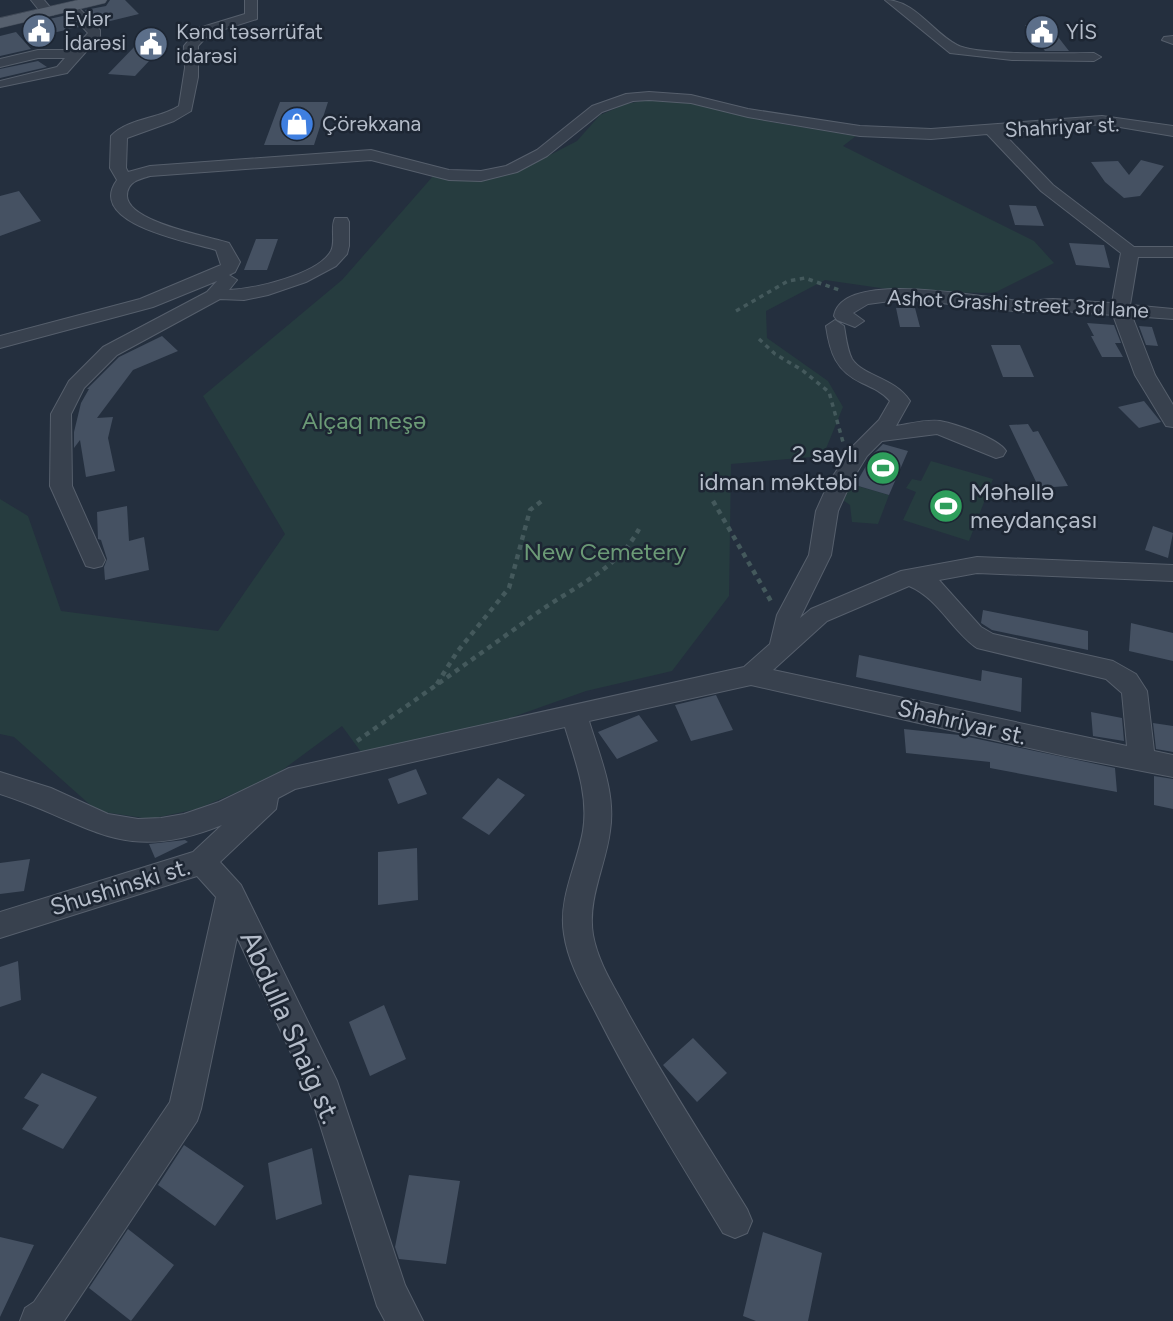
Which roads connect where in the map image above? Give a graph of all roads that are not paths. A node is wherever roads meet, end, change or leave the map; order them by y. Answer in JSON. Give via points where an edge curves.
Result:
{"nodes":[{"id":1,"x":251,"y":0,"type":"edge"},
{"id":2,"x":891,"y":0,"type":"edge"},
{"id":3,"x":94,"y":1,"type":"edge"},
{"id":4,"x":43,"y":6,"type":"edge"},
{"id":5,"x":70,"y":7,"type":"junction"},
{"id":6,"x":0,"y":23,"type":"edge"},
{"id":7,"x":76,"y":54,"type":"junction"},
{"id":8,"x":1094,"y":57,"type":"dead end"},
{"id":9,"x":0,"y":63,"type":"edge"},
{"id":10,"x":4,"y":84,"type":"dead end"},
{"id":11,"x":992,"y":130,"type":"junction"},
{"id":12,"x":1173,"y":131,"type":"edge"},
{"id":13,"x":125,"y":180,"type":"junction"},
{"id":14,"x":341,"y":222,"type":"dead end"},
{"id":15,"x":1130,"y":252,"type":"junction"},
{"id":16,"x":1173,"y":252,"type":"edge"},
{"id":17,"x":229,"y":268,"type":"junction"},
{"id":18,"x":218,"y":293,"type":"junction"},
{"id":19,"x":1120,"y":309,"type":"junction"},
{"id":20,"x":1173,"y":314,"type":"edge"},
{"id":21,"x":0,"y":342,"type":"edge"},
{"id":22,"x":897,"y":410,"type":"junction"},
{"id":23,"x":1173,"y":421,"type":"edge"},
{"id":24,"x":938,"y":427,"type":"junction"},
{"id":25,"x":873,"y":436,"type":"junction"},
{"id":26,"x":996,"y":451,"type":"dead end"},
{"id":27,"x":94,"y":560,"type":"dead end"},
{"id":28,"x":1173,"y":573,"type":"edge"},
{"id":29,"x":909,"y":577,"type":"junction"},
{"id":30,"x":781,"y":649,"type":"junction"},
{"id":31,"x":751,"y":675,"type":"junction"},
{"id":32,"x":575,"y":716,"type":"junction"},
{"id":33,"x":1142,"y":760,"type":"junction"},
{"id":34,"x":1173,"y":766,"type":"edge"},
{"id":35,"x":289,"y":779,"type":"junction"},
{"id":36,"x":0,"y":783,"type":"edge"},
{"id":37,"x":202,"y":862,"type":"junction"},
{"id":38,"x":231,"y":894,"type":"junction"},
{"id":39,"x":1,"y":923,"type":"edge"},
{"id":40,"x":735,"y":1221,"type":"dead end"},
{"id":41,"x":38,"y":1321,"type":"edge"},
{"id":42,"x":405,"y":1321,"type":"edge"}],
"edges":[{"from":1,"to":13,"type":"street","via":[[252,16],[204,31],[191,46],[195,59],[186,108],[172,118],[119,136],[118,168]]},
{"from":2,"to":8,"type":"street","via":[[955,50]]},
{"from":3,"to":5,"type":"main road"},
{"from":4,"to":5,"type":"main road"},
{"from":4,"to":6,"type":"main road"},
{"from":5,"to":7,"type":"street","via":[[94,33]]},
{"from":7,"to":9,"type":"street","via":[[38,54]]},
{"from":7,"to":10,"type":"street","via":[[62,70]]},
{"from":11,"to":12,"type":"street","name":"Shahriyar st.","via":[[1102,120]]},
{"from":11,"to":13,"type":"street","name":"Shahriyar st.","via":[[931,134],[860,131],[691,99],[631,97],[597,109],[542,153],[494,174],[449,175],[371,155],[150,171]]},
{"from":11,"to":15,"type":"street","via":[[1047,188]]},
{"from":13,"to":17,"type":"street","via":[[118,199],[122,208],[144,222],[223,247],[231,262]]},
{"from":14,"to":18,"type":"street","via":[[338,255],[324,268],[295,282],[248,294],[225,297]]},
{"from":15,"to":16,"type":"street"},
{"from":15,"to":19,"type":"street"},
{"from":17,"to":18,"type":"street","via":[[228,280]]},
{"from":17,"to":21,"type":"street","via":[[169,296]]},
{"from":18,"to":27,"type":"street","via":[[110,351],[76,385],[61,414],[61,486]]},
{"from":19,"to":20,"type":"street","name":"Ashot Grashi street 3rd lane"},
{"from":19,"to":22,"type":"street","name":"Ashot Grashi street 3rd lane","via":[[1022,307],[911,295],[863,298],[844,310],[838,348],[845,363],[898,397]]},
{"from":19,"to":23,"type":"street","via":[[1145,375]]},
{"from":22,"to":24,"type":"street"},
{"from":22,"to":25,"type":"street"},
{"from":24,"to":25,"type":"street"},
{"from":24,"to":26,"type":"street"},
{"from":25,"to":30,"type":"street","via":[[840,482],[827,511],[820,555],[789,615]]},
{"from":28,"to":29,"type":"street","via":[[977,565]]},
{"from":29,"to":30,"type":"street","via":[[819,615]]},
{"from":29,"to":33,"type":"street","via":[[931,586],[986,642],[1113,671],[1127,681],[1134,691]]},
{"from":30,"to":31,"type":"street"},
{"from":31,"to":32,"type":"street"},
{"from":31,"to":33,"type":"street","name":"Shahriyar st."},
{"from":32,"to":35,"type":"street"},
{"from":32,"to":40,"type":"street","via":[[598,814],[578,933],[599,987],[646,1077]]},
{"from":33,"to":34,"type":"street","name":"Shahriyar st."},
{"from":35,"to":36,"type":"street","via":[[224,812],[148,831],[118,828]]},
{"from":35,"to":37,"type":"street","name":"Shushinski st."},
{"from":37,"to":38,"type":"street","name":"Abdulla Shaig st."},
{"from":37,"to":39,"type":"street","name":"Shushinski st."},
{"from":38,"to":41,"type":"street","via":[[185,1109],[47,1315]]},
{"from":38,"to":42,"type":"street","name":"Abdulla Shaig st.","via":[[326,1092],[390,1293]]}]}
